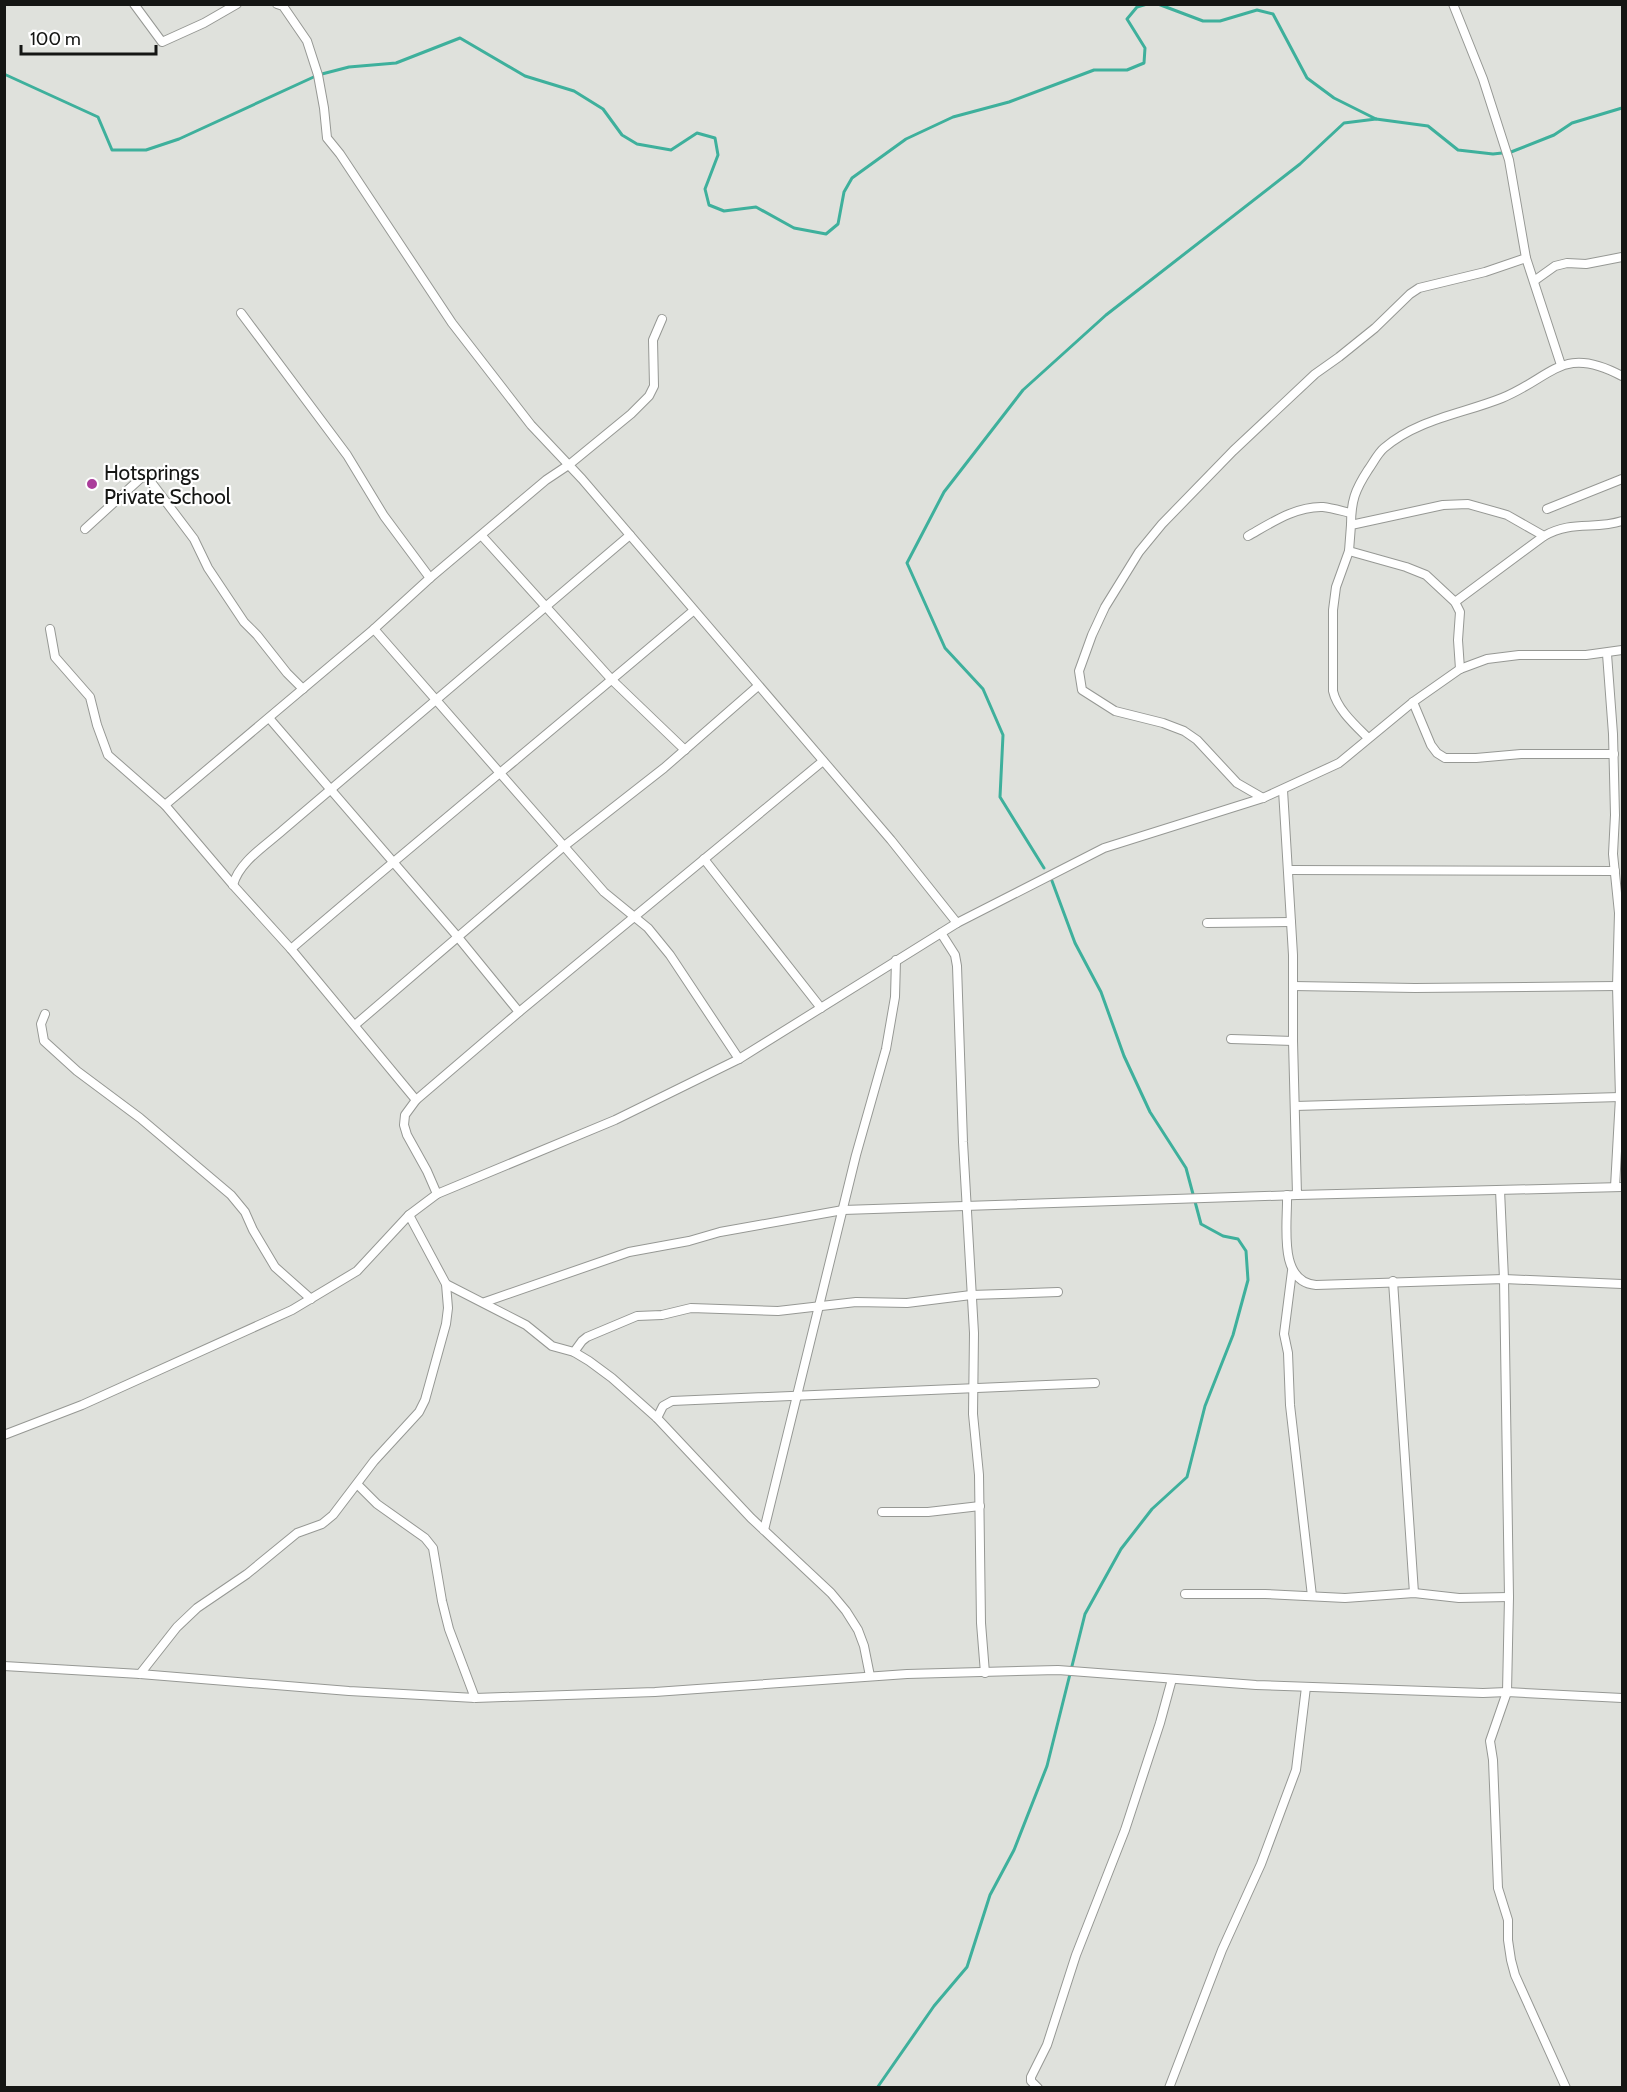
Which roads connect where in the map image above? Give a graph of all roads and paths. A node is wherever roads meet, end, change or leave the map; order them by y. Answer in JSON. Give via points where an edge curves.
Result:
{"nodes":[{"id":1,"x":134,"y":4,"type":"edge"},
{"id":2,"x":237,"y":4,"type":"edge"},
{"id":3,"x":277,"y":4,"type":"edge"},
{"id":4,"x":1453,"y":4,"type":"edge"},
{"id":5,"x":1623,"y":257,"type":"edge"},
{"id":6,"x":1526,"y":258,"type":"junction"},
{"id":7,"x":1534,"y":280,"type":"junction"},
{"id":8,"x":242,"y":313,"type":"dead end"},
{"id":9,"x":662,"y":319,"type":"dead end"},
{"id":10,"x":1561,"y":365,"type":"junction"},
{"id":11,"x":1623,"y":376,"type":"edge"},
{"id":12,"x":570,"y":464,"type":"junction"},
{"id":13,"x":1623,"y":479,"type":"edge"},
{"id":14,"x":1547,"y":509,"type":"dead end"},
{"id":15,"x":1351,"y":513,"type":"junction"},
{"id":16,"x":1623,"y":521,"type":"edge"},
{"id":17,"x":1351,"y":525,"type":"junction"},
{"id":18,"x":85,"y":529,"type":"dead end"},
{"id":19,"x":630,"y":535,"type":"junction"},
{"id":20,"x":482,"y":536,"type":"junction"},
{"id":21,"x":1248,"y":536,"type":"dead end"},
{"id":22,"x":1544,"y":536,"type":"junction"},
{"id":23,"x":1349,"y":551,"type":"junction"},
{"id":24,"x":430,"y":578,"type":"junction"},
{"id":25,"x":1455,"y":602,"type":"junction"},
{"id":26,"x":545,"y":608,"type":"junction"},
{"id":27,"x":693,"y":611,"type":"junction"},
{"id":28,"x":50,"y":629,"type":"dead end"},
{"id":29,"x":374,"y":629,"type":"junction"},
{"id":30,"x":1623,"y":650,"type":"edge"},
{"id":31,"x":1606,"y":654,"type":"junction"},
{"id":32,"x":1460,"y":669,"type":"junction"},
{"id":33,"x":612,"y":680,"type":"junction"},
{"id":34,"x":758,"y":686,"type":"junction"},
{"id":35,"x":303,"y":689,"type":"junction"},
{"id":36,"x":437,"y":700,"type":"junction"},
{"id":37,"x":1413,"y":702,"type":"junction"},
{"id":38,"x":269,"y":718,"type":"junction"},
{"id":39,"x":1368,"y":738,"type":"junction"},
{"id":40,"x":685,"y":750,"type":"junction"},
{"id":41,"x":1614,"y":754,"type":"junction"},
{"id":42,"x":823,"y":761,"type":"junction"},
{"id":43,"x":501,"y":773,"type":"junction"},
{"id":44,"x":332,"y":789,"type":"junction"},
{"id":45,"x":1283,"y":790,"type":"junction"},
{"id":46,"x":1263,"y":798,"type":"junction"},
{"id":47,"x":165,"y":805,"type":"junction"},
{"id":48,"x":563,"y":847,"type":"junction"},
{"id":49,"x":704,"y":859,"type":"junction"},
{"id":50,"x":394,"y":861,"type":"junction"},
{"id":51,"x":1289,"y":870,"type":"junction"},
{"id":52,"x":1615,"y":871,"type":"junction"},
{"id":53,"x":233,"y":885,"type":"junction"},
{"id":54,"x":634,"y":917,"type":"junction"},
{"id":55,"x":1291,"y":922,"type":"junction"},
{"id":56,"x":957,"y":923,"type":"junction"},
{"id":57,"x":1207,"y":923,"type":"dead end"},
{"id":58,"x":941,"y":933,"type":"junction"},
{"id":59,"x":458,"y":936,"type":"junction"},
{"id":60,"x":291,"y":949,"type":"junction"},
{"id":61,"x":896,"y":960,"type":"junction"},
{"id":62,"x":1293,"y":986,"type":"junction"},
{"id":63,"x":1617,"y":986,"type":"junction"},
{"id":64,"x":820,"y":1008,"type":"junction"},
{"id":65,"x":519,"y":1012,"type":"junction"},
{"id":66,"x":45,"y":1014,"type":"dead end"},
{"id":67,"x":355,"y":1025,"type":"junction"},
{"id":68,"x":1231,"y":1039,"type":"dead end"},
{"id":69,"x":1293,"y":1041,"type":"junction"},
{"id":70,"x":739,"y":1059,"type":"junction"},
{"id":71,"x":1621,"y":1063,"type":"edge"},
{"id":72,"x":1620,"y":1097,"type":"junction"},
{"id":73,"x":416,"y":1100,"type":"junction"},
{"id":74,"x":1295,"y":1106,"type":"junction"},
{"id":75,"x":1619,"y":1187,"type":"edge"},
{"id":76,"x":1500,"y":1190,"type":"junction"},
{"id":77,"x":436,"y":1194,"type":"junction"},
{"id":78,"x":1287,"y":1195,"type":"junction"},
{"id":79,"x":1298,"y":1195,"type":"junction"},
{"id":80,"x":968,"y":1205,"type":"junction"},
{"id":81,"x":843,"y":1210,"type":"junction"},
{"id":82,"x":409,"y":1215,"type":"junction"},
{"id":83,"x":1292,"y":1271,"type":"junction"},
{"id":84,"x":1504,"y":1279,"type":"junction"},
{"id":85,"x":1393,"y":1281,"type":"junction"},
{"id":86,"x":446,"y":1284,"type":"junction"},
{"id":87,"x":1623,"y":1284,"type":"edge"},
{"id":88,"x":1058,"y":1292,"type":"dead end"},
{"id":89,"x":971,"y":1295,"type":"junction"},
{"id":90,"x":311,"y":1299,"type":"junction"},
{"id":91,"x":485,"y":1302,"type":"junction"},
{"id":92,"x":819,"y":1306,"type":"junction"},
{"id":93,"x":574,"y":1352,"type":"junction"},
{"id":94,"x":1095,"y":1383,"type":"dead end"},
{"id":95,"x":974,"y":1389,"type":"junction"},
{"id":96,"x":798,"y":1396,"type":"junction"},
{"id":97,"x":657,"y":1418,"type":"junction"},
{"id":98,"x":4,"y":1435,"type":"edge"},
{"id":99,"x":358,"y":1485,"type":"junction"},
{"id":100,"x":980,"y":1506,"type":"junction"},
{"id":101,"x":882,"y":1512,"type":"dead end"},
{"id":102,"x":764,"y":1530,"type":"junction"},
{"id":103,"x":1414,"y":1593,"type":"junction"},
{"id":104,"x":1185,"y":1594,"type":"dead end"},
{"id":105,"x":1312,"y":1596,"type":"junction"},
{"id":106,"x":1509,"y":1597,"type":"junction"},
{"id":107,"x":4,"y":1666,"type":"edge"},
{"id":108,"x":985,"y":1672,"type":"junction"},
{"id":109,"x":140,"y":1674,"type":"junction"},
{"id":110,"x":870,"y":1676,"type":"junction"},
{"id":111,"x":1172,"y":1678,"type":"junction"},
{"id":112,"x":1306,"y":1687,"type":"junction"},
{"id":113,"x":1507,"y":1692,"type":"junction"},
{"id":114,"x":475,"y":1698,"type":"junction"},
{"id":115,"x":1623,"y":1698,"type":"edge"},
{"id":116,"x":1038,"y":2088,"type":"edge"},
{"id":117,"x":1169,"y":2088,"type":"edge"},
{"id":118,"x":1566,"y":2088,"type":"edge"}],
"edges":[{"from":1,"to":2,"type":"street","via":[[162,42]]},
{"from":3,"to":12,"type":"street","via":[[283,6],[307,41],[318,75],[327,138],[452,323],[531,425]]},
{"from":4,"to":6,"type":"street","via":[[1509,160]]},
{"from":5,"to":7,"type":"street","via":[[1555,266]]},
{"from":6,"to":7,"type":"street"},
{"from":6,"to":46,"type":"street","via":[[1419,288],[1410,294],[1375,328],[1315,374],[1233,451],[1139,552],[1105,607],[1079,671],[1082,690],[1115,711],[1184,731],[1237,783]]},
{"from":7,"to":10,"type":"street"},
{"from":8,"to":24,"type":"street","via":[[347,455],[384,516]]},
{"from":9,"to":12,"type":"street","via":[[653,340],[654,386],[649,396]]},
{"from":10,"to":11,"type":"street","via":[[1599,364]]},
{"from":10,"to":15,"type":"street","via":[[1502,398],[1434,419],[1383,448],[1359,483]]},
{"from":12,"to":19,"type":"street"},
{"from":12,"to":20,"type":"street"},
{"from":13,"to":14,"type":"street"},
{"from":15,"to":17,"type":"street"},
{"from":15,"to":21,"type":"street","via":[[1308,508],[1285,515]]},
{"from":16,"to":22,"type":"street","via":[[1607,526],[1575,525]]},
{"from":17,"to":22,"type":"street","via":[[1443,505],[1468,504],[1507,515]]},
{"from":17,"to":23,"type":"street"},
{"from":18,"to":35,"type":"street","via":[[142,477],[148,478],[194,539],[244,622]]},
{"from":19,"to":26,"type":"street"},
{"from":19,"to":27,"type":"street"},
{"from":20,"to":24,"type":"street"},
{"from":20,"to":26,"type":"street"},
{"from":22,"to":25,"type":"street"},
{"from":23,"to":25,"type":"street","via":[[1426,575]]},
{"from":23,"to":39,"type":"street","via":[[1336,588],[1333,691],[1341,708]]},
{"from":24,"to":29,"type":"street"},
{"from":25,"to":32,"type":"street","via":[[1460,612]]},
{"from":26,"to":33,"type":"street"},
{"from":26,"to":36,"type":"street"},
{"from":27,"to":33,"type":"street"},
{"from":27,"to":34,"type":"street"},
{"from":28,"to":47,"type":"street","via":[[55,657],[90,697],[108,755]]},
{"from":29,"to":35,"type":"street"},
{"from":29,"to":36,"type":"street"},
{"from":30,"to":31,"type":"street"},
{"from":31,"to":32,"type":"street","via":[[1487,659]]},
{"from":31,"to":41,"type":"street"},
{"from":32,"to":37,"type":"street"},
{"from":33,"to":40,"type":"street"},
{"from":33,"to":43,"type":"street"},
{"from":34,"to":40,"type":"street"},
{"from":34,"to":42,"type":"street"},
{"from":35,"to":38,"type":"street"},
{"from":36,"to":43,"type":"street"},
{"from":36,"to":44,"type":"street"},
{"from":37,"to":39,"type":"street"},
{"from":37,"to":41,"type":"street","via":[[1431,745],[1445,758]]},
{"from":38,"to":44,"type":"street"},
{"from":38,"to":47,"type":"street"},
{"from":39,"to":45,"type":"street","via":[[1340,763]]},
{"from":40,"to":48,"type":"street"},
{"from":41,"to":52,"type":"street"},
{"from":42,"to":49,"type":"street"},
{"from":42,"to":56,"type":"street"},
{"from":43,"to":48,"type":"street"},
{"from":43,"to":50,"type":"street"},
{"from":44,"to":50,"type":"street"},
{"from":44,"to":53,"type":"street","via":[[242,866]]},
{"from":45,"to":46,"type":"street"},
{"from":45,"to":51,"type":"street"},
{"from":46,"to":56,"type":"street","via":[[1104,848]]},
{"from":47,"to":53,"type":"street"},
{"from":48,"to":54,"type":"street","via":[[604,892]]},
{"from":48,"to":59,"type":"street"},
{"from":49,"to":54,"type":"street"},
{"from":49,"to":64,"type":"street"},
{"from":50,"to":59,"type":"street"},
{"from":50,"to":60,"type":"street"},
{"from":51,"to":52,"type":"street"},
{"from":51,"to":55,"type":"street"},
{"from":52,"to":63,"type":"street","via":[[1619,913]]},
{"from":53,"to":60,"type":"street"},
{"from":54,"to":65,"type":"street"},
{"from":54,"to":70,"type":"street","via":[[670,955]]},
{"from":55,"to":57,"type":"street"},
{"from":55,"to":62,"type":"street"},
{"from":56,"to":58,"type":"street"},
{"from":58,"to":61,"type":"street"},
{"from":58,"to":80,"type":"street","via":[[957,966]]},
{"from":59,"to":65,"type":"street"},
{"from":59,"to":67,"type":"street"},
{"from":60,"to":67,"type":"street"},
{"from":61,"to":64,"type":"street"},
{"from":61,"to":81,"type":"street","via":[[895,997],[886,1049]]},
{"from":62,"to":63,"type":"street"},
{"from":62,"to":69,"type":"street"},
{"from":63,"to":71,"type":"street"},
{"from":64,"to":70,"type":"street"},
{"from":65,"to":73,"type":"street"},
{"from":66,"to":90,"type":"street","via":[[41,1024],[44,1041],[231,1196],[245,1212],[275,1266]]},
{"from":67,"to":73,"type":"street"},
{"from":68,"to":69,"type":"street"},
{"from":69,"to":74,"type":"street"},
{"from":70,"to":77,"type":"street","via":[[615,1120]]},
{"from":71,"to":72,"type":"street"},
{"from":72,"to":74,"type":"street"},
{"from":72,"to":75,"type":"street"},
{"from":73,"to":77,"type":"street","via":[[405,1115],[407,1135]]},
{"from":74,"to":79,"type":"street"},
{"from":75,"to":76,"type":"street"},
{"from":76,"to":79,"type":"street"},
{"from":76,"to":84,"type":"street"},
{"from":77,"to":82,"type":"street"},
{"from":78,"to":79,"type":"street"},
{"from":78,"to":80,"type":"street"},
{"from":78,"to":83,"type":"street","via":[[1288,1262]]},
{"from":80,"to":81,"type":"street"},
{"from":80,"to":89,"type":"street"},
{"from":81,"to":91,"type":"street","via":[[629,1252]]},
{"from":81,"to":92,"type":"street"},
{"from":82,"to":86,"type":"street"},
{"from":82,"to":90,"type":"street","via":[[357,1271]]},
{"from":83,"to":85,"type":"street","via":[[1311,1285]]},
{"from":83,"to":105,"type":"street","via":[[1284,1334]]},
{"from":84,"to":85,"type":"street"},
{"from":84,"to":87,"type":"street"},
{"from":84,"to":106,"type":"street"},
{"from":85,"to":103,"type":"street"},
{"from":86,"to":91,"type":"street"},
{"from":86,"to":99,"type":"street","via":[[448,1317],[425,1400]]},
{"from":88,"to":89,"type":"street"},
{"from":89,"to":92,"type":"street","via":[[907,1303]]},
{"from":89,"to":95,"type":"street"},
{"from":90,"to":98,"type":"street","via":[[82,1405]]},
{"from":91,"to":93,"type":"street","via":[[526,1325],[552,1346]]},
{"from":92,"to":93,"type":"street","via":[[778,1311],[691,1308],[637,1316],[587,1337]]},
{"from":92,"to":96,"type":"street"},
{"from":93,"to":97,"type":"street","via":[[612,1378]]},
{"from":94,"to":95,"type":"street"},
{"from":95,"to":96,"type":"street"},
{"from":95,"to":100,"type":"street"},
{"from":96,"to":97,"type":"street","via":[[672,1401],[663,1406]]},
{"from":96,"to":102,"type":"street"},
{"from":97,"to":102,"type":"street"},
{"from":99,"to":109,"type":"street","via":[[322,1524],[297,1533],[197,1608]]},
{"from":99,"to":114,"type":"street","via":[[433,1548],[449,1629]]},
{"from":100,"to":101,"type":"street"},
{"from":100,"to":108,"type":"street"},
{"from":102,"to":110,"type":"street","via":[[846,1611],[858,1629]]},
{"from":103,"to":105,"type":"street"},
{"from":103,"to":106,"type":"street","via":[[1459,1598]]},
{"from":104,"to":105,"type":"street"},
{"from":106,"to":113,"type":"street"},
{"from":107,"to":109,"type":"street"},
{"from":108,"to":110,"type":"street"},
{"from":108,"to":111,"type":"street","via":[[1058,1670]]},
{"from":109,"to":114,"type":"street"},
{"from":110,"to":114,"type":"street","via":[[655,1692]]},
{"from":111,"to":112,"type":"street"},
{"from":111,"to":116,"type":"street","via":[[1125,1830],[1076,1955],[1047,2045],[1031,2078]]},
{"from":112,"to":113,"type":"street"},
{"from":112,"to":117,"type":"street","via":[[1296,1770]]},
{"from":113,"to":115,"type":"street"},
{"from":113,"to":118,"type":"street","via":[[1490,1741],[1498,1888],[1508,1920],[1515,1975]]}]}
